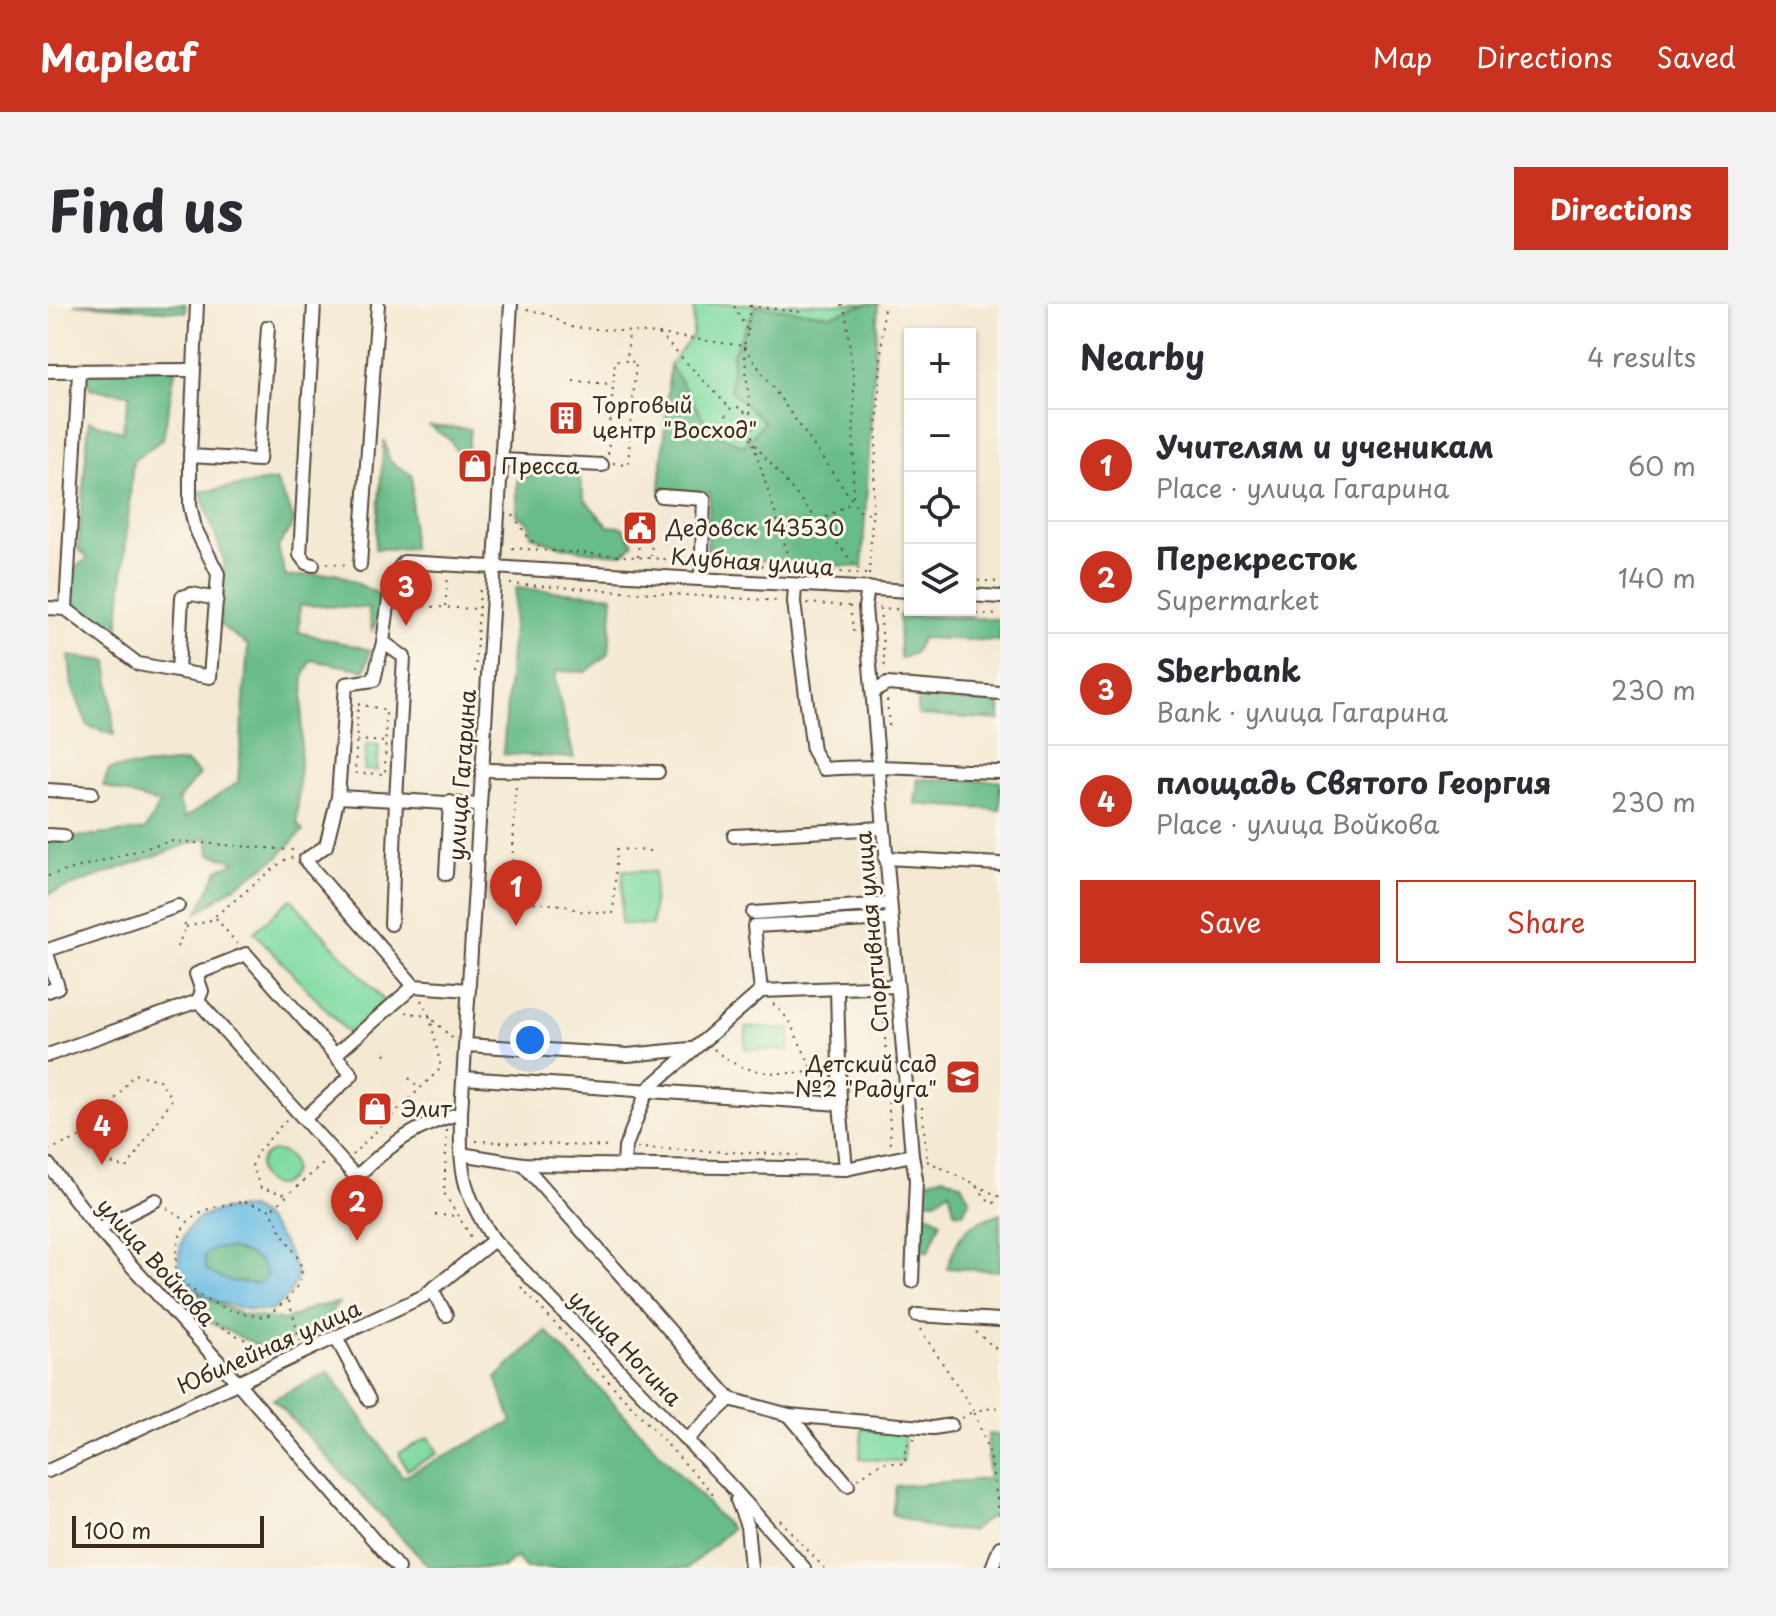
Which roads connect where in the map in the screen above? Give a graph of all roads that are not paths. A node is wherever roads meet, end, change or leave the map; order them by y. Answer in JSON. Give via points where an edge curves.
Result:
{"nodes":[{"id":1,"x":197,"y":304,"type":"edge"},
{"id":2,"x":314,"y":304,"type":"edge"},
{"id":3,"x":378,"y":304,"type":"edge"},
{"id":4,"x":511,"y":304,"type":"edge"},
{"id":5,"x":268,"y":327,"type":"dead end"},
{"id":6,"x":192,"y":370,"type":"junction"},
{"id":7,"x":48,"y":371,"type":"edge"},
{"id":8,"x":79,"y":372,"type":"junction"},
{"id":9,"x":190,"y":456,"type":"junction"},
{"id":10,"x":502,"y":460,"type":"junction"},
{"id":11,"x":602,"y":465,"type":"dead end"},
{"id":12,"x":661,"y":496,"type":"dead end"},
{"id":13,"x":313,"y":565,"type":"road end"},
{"id":14,"x":360,"y":565,"type":"road end"},
{"id":15,"x":495,"y":566,"type":"junction"},
{"id":16,"x":701,"y":578,"type":"junction"},
{"id":17,"x":795,"y":585,"type":"junction"},
{"id":18,"x":868,"y":588,"type":"junction"},
{"id":19,"x":904,"y":591,"type":"edge"},
{"id":20,"x":976,"y":595,"type":"edge"},
{"id":21,"x":1000,"y":597,"type":"edge"},
{"id":22,"x":217,"y":599,"type":"junction"},
{"id":23,"x":48,"y":608,"type":"edge"},
{"id":24,"x":66,"y":609,"type":"junction"},
{"id":25,"x":383,"y":642,"type":"junction"},
{"id":26,"x":178,"y":671,"type":"junction"},
{"id":27,"x":875,"y":691,"type":"junction"},
{"id":28,"x":1000,"y":693,"type":"edge"},
{"id":29,"x":880,"y":767,"type":"junction"},
{"id":30,"x":483,"y":770,"type":"junction"},
{"id":31,"x":658,"y":772,"type":"dead end"},
{"id":32,"x":1000,"y":772,"type":"edge"},
{"id":33,"x":48,"y":790,"type":"edge"},
{"id":34,"x":92,"y":793,"type":"dead end"},
{"id":35,"x":338,"y":797,"type":"junction"},
{"id":36,"x":396,"y":800,"type":"junction"},
{"id":37,"x":450,"y":802,"type":"junction"},
{"id":38,"x":480,"y":805,"type":"junction"},
{"id":39,"x":883,"y":828,"type":"junction"},
{"id":40,"x":48,"y":835,"type":"edge"},
{"id":41,"x":64,"y":836,"type":"dead end"},
{"id":42,"x":734,"y":836,"type":"dead end"},
{"id":43,"x":885,"y":858,"type":"junction"},
{"id":44,"x":1000,"y":864,"type":"edge"},
{"id":45,"x":446,"y":874,"type":"dead end"},
{"id":46,"x":888,"y":904,"type":"junction"},
{"id":47,"x":178,"y":906,"type":"road end"},
{"id":48,"x":753,"y":913,"type":"dead end"},
{"id":49,"x":890,"y":919,"type":"junction"},
{"id":50,"x":391,"y":924,"type":"dead end"},
{"id":51,"x":48,"y":950,"type":"edge"},
{"id":52,"x":48,"y":957,"type":"edge"},
{"id":53,"x":897,"y":986,"type":"junction"},
{"id":54,"x":416,"y":989,"type":"junction"},
{"id":55,"x":469,"y":990,"type":"junction"},
{"id":56,"x":837,"y":990,"type":"junction"},
{"id":57,"x":48,"y":991,"type":"edge"},
{"id":58,"x":761,"y":991,"type":"junction"},
{"id":59,"x":198,"y":1001,"type":"junction"},
{"id":60,"x":466,"y":1045,"type":"junction"},
{"id":61,"x":691,"y":1049,"type":"junction"},
{"id":62,"x":48,"y":1055,"type":"edge"},
{"id":63,"x":335,"y":1055,"type":"junction"},
{"id":64,"x":464,"y":1078,"type":"junction"},
{"id":65,"x":648,"y":1089,"type":"junction"},
{"id":66,"x":835,"y":1104,"type":"junction"},
{"id":67,"x":461,"y":1113,"type":"junction"},
{"id":68,"x":300,"y":1114,"type":"junction"},
{"id":69,"x":461,"y":1154,"type":"junction"},
{"id":70,"x":912,"y":1155,"type":"junction"},
{"id":71,"x":48,"y":1164,"type":"edge"},
{"id":72,"x":523,"y":1164,"type":"junction"},
{"id":73,"x":624,"y":1166,"type":"junction"},
{"id":74,"x":846,"y":1169,"type":"junction"},
{"id":75,"x":156,"y":1200,"type":"road end"},
{"id":76,"x":98,"y":1229,"type":"junction"},
{"id":77,"x":494,"y":1240,"type":"junction"},
{"id":78,"x":912,"y":1281,"type":"dead end"},
{"id":79,"x":432,"y":1289,"type":"junction"},
{"id":80,"x":446,"y":1315,"type":"dead end"},
{"id":81,"x":917,"y":1315,"type":"road end"},
{"id":82,"x":1000,"y":1320,"type":"edge"},
{"id":83,"x":337,"y":1339,"type":"junction"},
{"id":84,"x":238,"y":1383,"type":"junction"},
{"id":85,"x":730,"y":1399,"type":"junction"},
{"id":86,"x":369,"y":1400,"type":"dead end"},
{"id":87,"x":789,"y":1415,"type":"junction"},
{"id":88,"x":951,"y":1425,"type":"road end"},
{"id":89,"x":686,"y":1440,"type":"junction"},
{"id":90,"x":48,"y":1471,"type":"edge"},
{"id":91,"x":728,"y":1483,"type":"junction"},
{"id":92,"x":848,"y":1485,"type":"road end"},
{"id":93,"x":1000,"y":1547,"type":"edge"},
{"id":94,"x":398,"y":1568,"type":"edge"},
{"id":95,"x":751,"y":1568,"type":"edge"},
{"id":96,"x":804,"y":1568,"type":"edge"},
{"id":97,"x":992,"y":1568,"type":"edge"}],
"edges":[{"from":1,"to":6,"type":"street"},
{"from":2,"to":13,"type":"street","via":[[300,555]]},
{"from":3,"to":14,"type":"street"},
{"from":4,"to":10,"type":"street","name":"улица Гагарина"},
{"from":5,"to":9,"type":"street","via":[[259,460]]},
{"from":6,"to":8,"type":"street"},
{"from":6,"to":9,"type":"street"},
{"from":7,"to":8,"type":"street"},
{"from":8,"to":24,"type":"street"},
{"from":9,"to":22,"type":"street","via":[[190,505],[195,528],[218,574]]},
{"from":10,"to":11,"type":"street"},
{"from":10,"to":15,"type":"street","name":"улица Гагарина"},
{"from":12,"to":16,"type":"street","via":[[704,499]]},
{"from":15,"to":16,"type":"street","name":"Клубная улица"},
{"from":15,"to":25,"type":"street","name":"Клубная улица","via":[[404,562],[392,577]]},
{"from":15,"to":30,"type":"street","name":"улица Гагарина"},
{"from":16,"to":17,"type":"street","name":"Клубная улица"},
{"from":17,"to":18,"type":"street","name":"Клубная улица"},
{"from":17,"to":29,"type":"street","via":[[813,751],[824,769]]},
{"from":18,"to":19,"type":"street","name":"Клубная улица"},
{"from":18,"to":27,"type":"street","name":"Спортивная улица","via":[[865,607]]},
{"from":20,"to":21,"type":"street"},
{"from":22,"to":26,"type":"street","via":[[182,597]]},
{"from":22,"to":26,"type":"street","via":[[210,677]]},
{"from":23,"to":24,"type":"street"},
{"from":24,"to":26,"type":"street","via":[[138,664]]},
{"from":25,"to":35,"type":"street","via":[[374,680],[346,684]]},
{"from":25,"to":36,"type":"street","via":[[404,657]]},
{"from":27,"to":28,"type":"street","via":[[887,684]]},
{"from":27,"to":29,"type":"street","name":"Спортивная улица"},
{"from":29,"to":32,"type":"street"},
{"from":29,"to":39,"type":"street","name":"Спортивная улица"},
{"from":30,"to":31,"type":"street"},
{"from":30,"to":38,"type":"street","name":"улица Гагарина"},
{"from":33,"to":34,"type":"street"},
{"from":35,"to":36,"type":"street"},
{"from":35,"to":54,"type":"street","via":[[326,846],[305,860]]},
{"from":36,"to":37,"type":"street"},
{"from":36,"to":50,"type":"street"},
{"from":37,"to":38,"type":"street"},
{"from":37,"to":45,"type":"street"},
{"from":38,"to":55,"type":"street","name":"улица Гагарина"},
{"from":39,"to":42,"type":"street"},
{"from":39,"to":43,"type":"street","name":"Спортивная улица"},
{"from":40,"to":41,"type":"street"},
{"from":43,"to":44,"type":"street"},
{"from":43,"to":46,"type":"street","name":"Спортивная улица"},
{"from":46,"to":48,"type":"street"},
{"from":46,"to":49,"type":"street","name":"Спортивная улица"},
{"from":47,"to":51,"type":"street"},
{"from":49,"to":53,"type":"street","name":"Спортивная улица"},
{"from":49,"to":58,"type":"street","via":[[754,926]]},
{"from":52,"to":57,"type":"street","via":[[58,987]]},
{"from":53,"to":56,"type":"street"},
{"from":53,"to":70,"type":"street","name":"Спортивная улица"},
{"from":54,"to":55,"type":"street"},
{"from":54,"to":63,"type":"street"},
{"from":55,"to":60,"type":"street","name":"улица Гагарина"},
{"from":56,"to":58,"type":"street"},
{"from":56,"to":66,"type":"street"},
{"from":58,"to":61,"type":"street"},
{"from":59,"to":62,"type":"street"},
{"from":59,"to":63,"type":"street","via":[[202,991],[196,974],[246,954]]},
{"from":59,"to":68,"type":"street"},
{"from":60,"to":61,"type":"street","via":[[628,1055]]},
{"from":60,"to":64,"type":"street","name":"улица Гагарина"},
{"from":61,"to":65,"type":"street"},
{"from":63,"to":68,"type":"street","via":[[352,1075]]},
{"from":64,"to":65,"type":"street"},
{"from":64,"to":67,"type":"street","name":"улица Гагарина"},
{"from":65,"to":66,"type":"street"},
{"from":65,"to":73,"type":"street","via":[[625,1148]]},
{"from":66,"to":74,"type":"street"},
{"from":67,"to":68,"type":"street","via":[[396,1140],[356,1177]]},
{"from":67,"to":69,"type":"street","name":"улица Гагарина"},
{"from":69,"to":72,"type":"street"},
{"from":69,"to":77,"type":"street","name":"улица Гагарина","via":[[462,1177],[474,1211]]},
{"from":70,"to":74,"type":"street"},
{"from":70,"to":78,"type":"street","name":"Спортивная улица"},
{"from":71,"to":76,"type":"street","name":"улица Войкова"},
{"from":72,"to":73,"type":"street"},
{"from":72,"to":85,"type":"street"},
{"from":73,"to":74,"type":"street"},
{"from":75,"to":76,"type":"street"},
{"from":76,"to":84,"type":"street","name":"улица Войкова"},
{"from":77,"to":79,"type":"street","name":"Юбилейная улица"},
{"from":77,"to":89,"type":"street","name":"улица Ногина"},
{"from":79,"to":80,"type":"street"},
{"from":79,"to":83,"type":"street","name":"Юбилейная улица"},
{"from":81,"to":82,"type":"street"},
{"from":83,"to":84,"type":"street","name":"Юбилейная улица"},
{"from":83,"to":86,"type":"street"},
{"from":84,"to":90,"type":"street","name":"Юбилейная улица"},
{"from":84,"to":94,"type":"street","name":"улица Войкова"},
{"from":85,"to":87,"type":"street"},
{"from":85,"to":89,"type":"street"},
{"from":87,"to":88,"type":"street","via":[[933,1428]]},
{"from":87,"to":92,"type":"street"},
{"from":89,"to":91,"type":"street","name":"улица Ногина"},
{"from":91,"to":95,"type":"street","via":[[747,1526]]},
{"from":91,"to":96,"type":"street","name":"улица Ногина"},
{"from":93,"to":97,"type":"street"}]}
